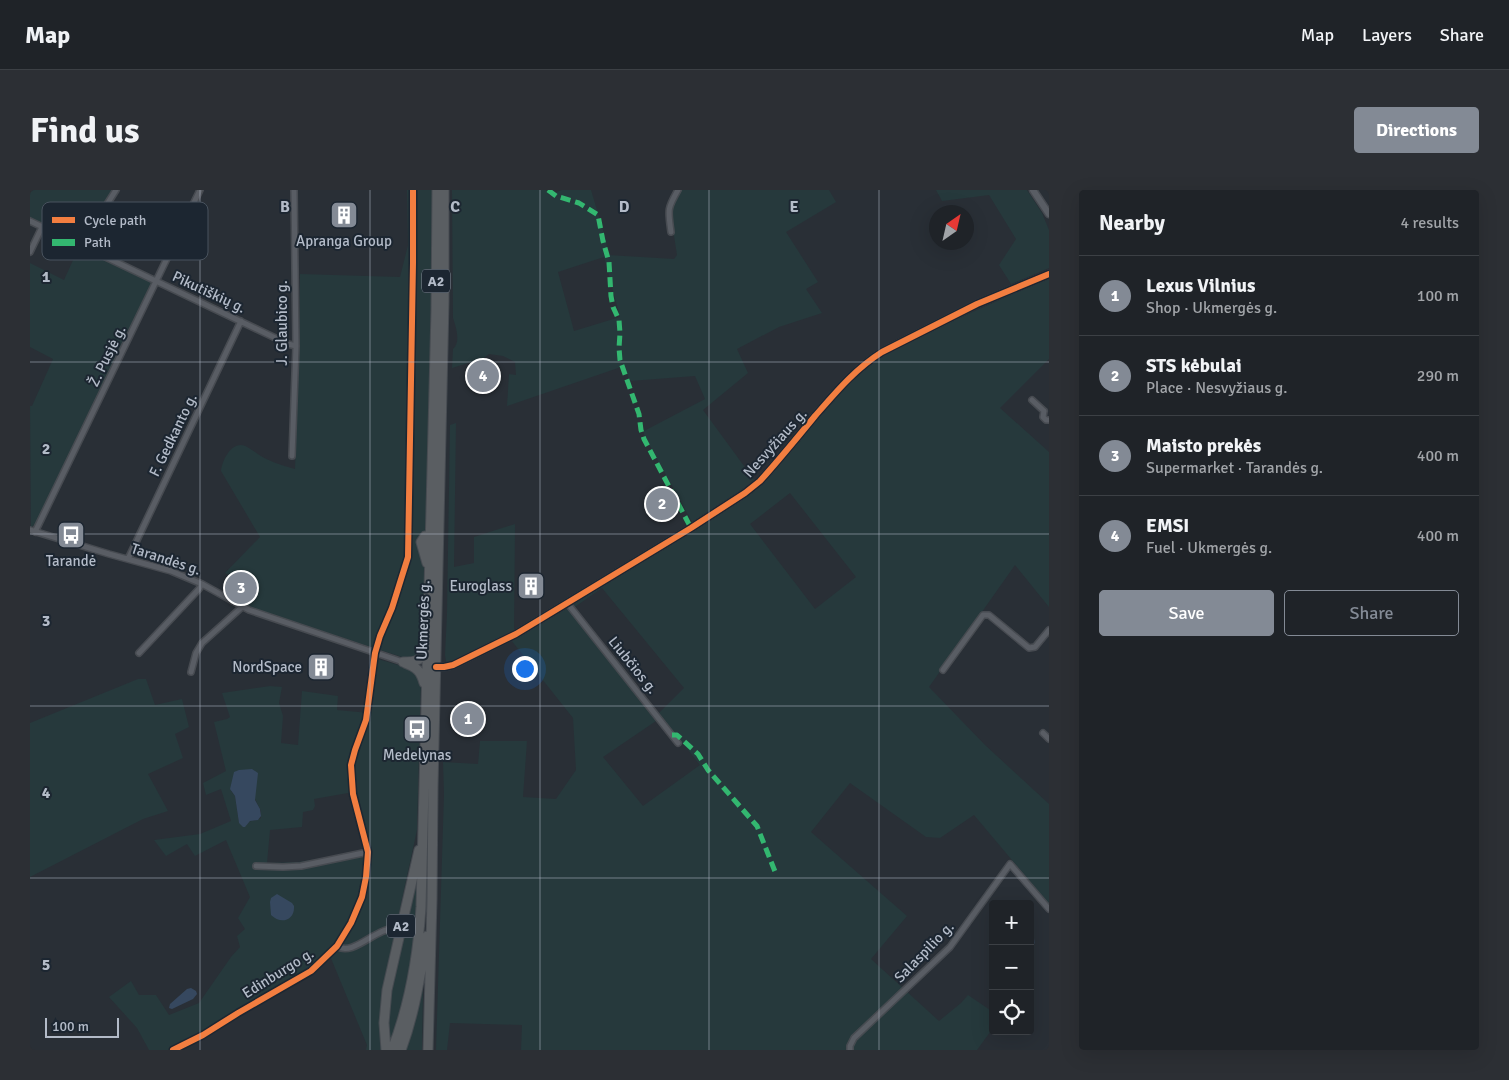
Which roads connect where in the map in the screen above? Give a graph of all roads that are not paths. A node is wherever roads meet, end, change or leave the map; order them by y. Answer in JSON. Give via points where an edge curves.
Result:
{"nodes":[{"id":1,"x":116,"y":190,"type":"edge"},
{"id":2,"x":200,"y":190,"type":"edge"},
{"id":3,"x":294,"y":190,"type":"edge"},
{"id":4,"x":413,"y":190,"type":"edge"},
{"id":5,"x":437,"y":190,"type":"edge"},
{"id":6,"x":444,"y":190,"type":"edge"},
{"id":7,"x":678,"y":190,"type":"edge"},
{"id":8,"x":1033,"y":190,"type":"edge"},
{"id":9,"x":109,"y":202,"type":"edge"},
{"id":10,"x":194,"y":202,"type":"edge"},
{"id":11,"x":1049,"y":214,"type":"edge"},
{"id":12,"x":30,"y":221,"type":"edge"},
{"id":13,"x":42,"y":227,"type":"joint"},
{"id":14,"x":672,"y":232,"type":"dead end"},
{"id":15,"x":30,"y":252,"type":"edge"},
{"id":16,"x":112,"y":260,"type":"edge"},
{"id":17,"x":168,"y":260,"type":"edge"},
{"id":18,"x":1049,"y":274,"type":"edge"},
{"id":19,"x":158,"y":281,"type":"junction"},
{"id":20,"x":242,"y":321,"type":"junction"},
{"id":21,"x":296,"y":346,"type":"junction"},
{"id":22,"x":1032,"y":400,"type":"dead end"},
{"id":23,"x":1047,"y":411,"type":"edge"},
{"id":24,"x":1049,"y":420,"type":"edge"},
{"id":25,"x":292,"y":456,"type":"dead end"},
{"id":26,"x":33,"y":531,"type":"edge"},
{"id":27,"x":430,"y":536,"type":"junction"},
{"id":28,"x":128,"y":559,"type":"junction"},
{"id":29,"x":439,"y":562,"type":"junction"},
{"id":30,"x":202,"y":584,"type":"junction"},
{"id":31,"x":568,"y":604,"type":"junction"},
{"id":32,"x":242,"y":607,"type":"junction"},
{"id":33,"x":1049,"y":630,"type":"edge"},
{"id":34,"x":428,"y":631,"type":"junction"},
{"id":35,"x":139,"y":653,"type":"dead end"},
{"id":36,"x":375,"y":653,"type":"junction"},
{"id":37,"x":403,"y":662,"type":"junction"},
{"id":38,"x":436,"y":667,"type":"junction"},
{"id":39,"x":943,"y":670,"type":"dead end"},
{"id":40,"x":191,"y":672,"type":"dead end"},
{"id":41,"x":427,"y":695,"type":"junction"},
{"id":42,"x":1043,"y":733,"type":"dead end"},
{"id":43,"x":1049,"y":739,"type":"edge"},
{"id":44,"x":678,"y":743,"type":"dead end"},
{"id":45,"x":424,"y":831,"type":"junction"},
{"id":46,"x":368,"y":852,"type":"junction"},
{"id":47,"x":256,"y":866,"type":"dead end"},
{"id":48,"x":432,"y":899,"type":"junction"},
{"id":49,"x":1049,"y":908,"type":"edge"},
{"id":50,"x":400,"y":931,"type":"junction"},
{"id":51,"x":337,"y":946,"type":"junction"},
{"id":52,"x":173,"y":1050,"type":"edge"},
{"id":53,"x":386,"y":1050,"type":"edge"},
{"id":54,"x":392,"y":1050,"type":"edge"},
{"id":55,"x":401,"y":1050,"type":"edge"},
{"id":56,"x":428,"y":1050,"type":"edge"},
{"id":57,"x":850,"y":1050,"type":"edge"}],
"edges":[{"from":1,"to":9,"type":"street"},
{"from":2,"to":10,"type":"street","name":"Ž. Pusjė g."},
{"from":3,"to":21,"type":"street","name":"J. Glaubico g."},
{"from":4,"to":36,"type":"street","name":"Edinburgo g.","via":[[408,557]]},
{"from":5,"to":27,"type":"highway","number":"A2"},
{"from":6,"to":29,"type":"highway","name":"Ukmergės g.","number":"A2"},
{"from":7,"to":14,"type":"street","via":[[668,211]]},
{"from":8,"to":11,"type":"street"},
{"from":12,"to":13,"type":"street","name":"Pikutiškių g."},
{"from":13,"to":15,"type":"street"},
{"from":16,"to":19,"type":"street","name":"Pikutiškių g."},
{"from":17,"to":19,"type":"street","name":"Ž. Pusjė g."},
{"from":18,"to":31,"type":"street","name":"Nesvyžiaus g.","via":[[978,304],[870,359],[746,493]]},
{"from":19,"to":20,"type":"street","name":"Pikutiškių g."},
{"from":19,"to":26,"type":"street","name":"Ž. Pusjė g."},
{"from":20,"to":21,"type":"street","name":"Pikutiškių g."},
{"from":20,"to":28,"type":"street","name":"F. Gedkanto g."},
{"from":21,"to":25,"type":"street","name":"J. Glaubico g."},
{"from":22,"to":23,"type":"street"},
{"from":23,"to":24,"type":"street","via":[[1043,417]]},
{"from":26,"to":28,"type":"street","name":"Tarandės g."},
{"from":27,"to":29,"type":"highway","via":[[434,539]]},
{"from":27,"to":34,"type":"highway","name":"Ukmergės g.","number":"A2","via":[[425,536],[421,542],[430,572]]},
{"from":28,"to":30,"type":"street","name":"Tarandės g."},
{"from":29,"to":38,"type":"highway","name":"Ukmergės g.","number":"A2"},
{"from":30,"to":32,"type":"street","name":"Tarandės g."},
{"from":30,"to":35,"type":"street"},
{"from":31,"to":38,"type":"street","name":"Nesvyžiaus g.","via":[[489,648],[453,665]]},
{"from":31,"to":44,"type":"street","name":"Liubčios g."},
{"from":32,"to":36,"type":"street","name":"Tarandės g."},
{"from":32,"to":40,"type":"street","via":[[202,643]]},
{"from":33,"to":39,"type":"street","via":[[1031,649],[986,614]]},
{"from":34,"to":37,"type":"highway","via":[[421,658]]},
{"from":34,"to":41,"type":"highway","name":"Ukmergės g.","number":"A2"},
{"from":36,"to":37,"type":"street","name":"Tarandės g."},
{"from":36,"to":46,"type":"street","name":"Edinburgo g.","via":[[366,720],[351,765],[353,794]]},
{"from":37,"to":41,"type":"highway","via":[[420,670]]},
{"from":38,"to":48,"type":"highway","name":"Ukmergės g.","number":"A2"},
{"from":41,"to":45,"type":"highway","name":"Ukmergės g.","number":"A2"},
{"from":42,"to":43,"type":"street"},
{"from":45,"to":50,"type":"highway","number":"A2"},
{"from":45,"to":54,"type":"highway","via":[[415,966],[407,1006]]},
{"from":46,"to":47,"type":"street","via":[[301,866]]},
{"from":46,"to":51,"type":"street","name":"Edinburgo g.","via":[[362,897]]},
{"from":48,"to":55,"type":"highway","via":[[420,978]]},
{"from":48,"to":56,"type":"highway","name":"Ukmergės g.","number":"A2"},
{"from":49,"to":57,"type":"street","name":"Salaspilio g.","via":[[1010,864],[950,947],[854,1038]]},
{"from":50,"to":51,"type":"street","via":[[391,929],[347,949]]},
{"from":50,"to":53,"type":"highway","number":"A2","via":[[387,990]]},
{"from":51,"to":52,"type":"street","name":"Edinburgo g.","via":[[311,971]]}]}
